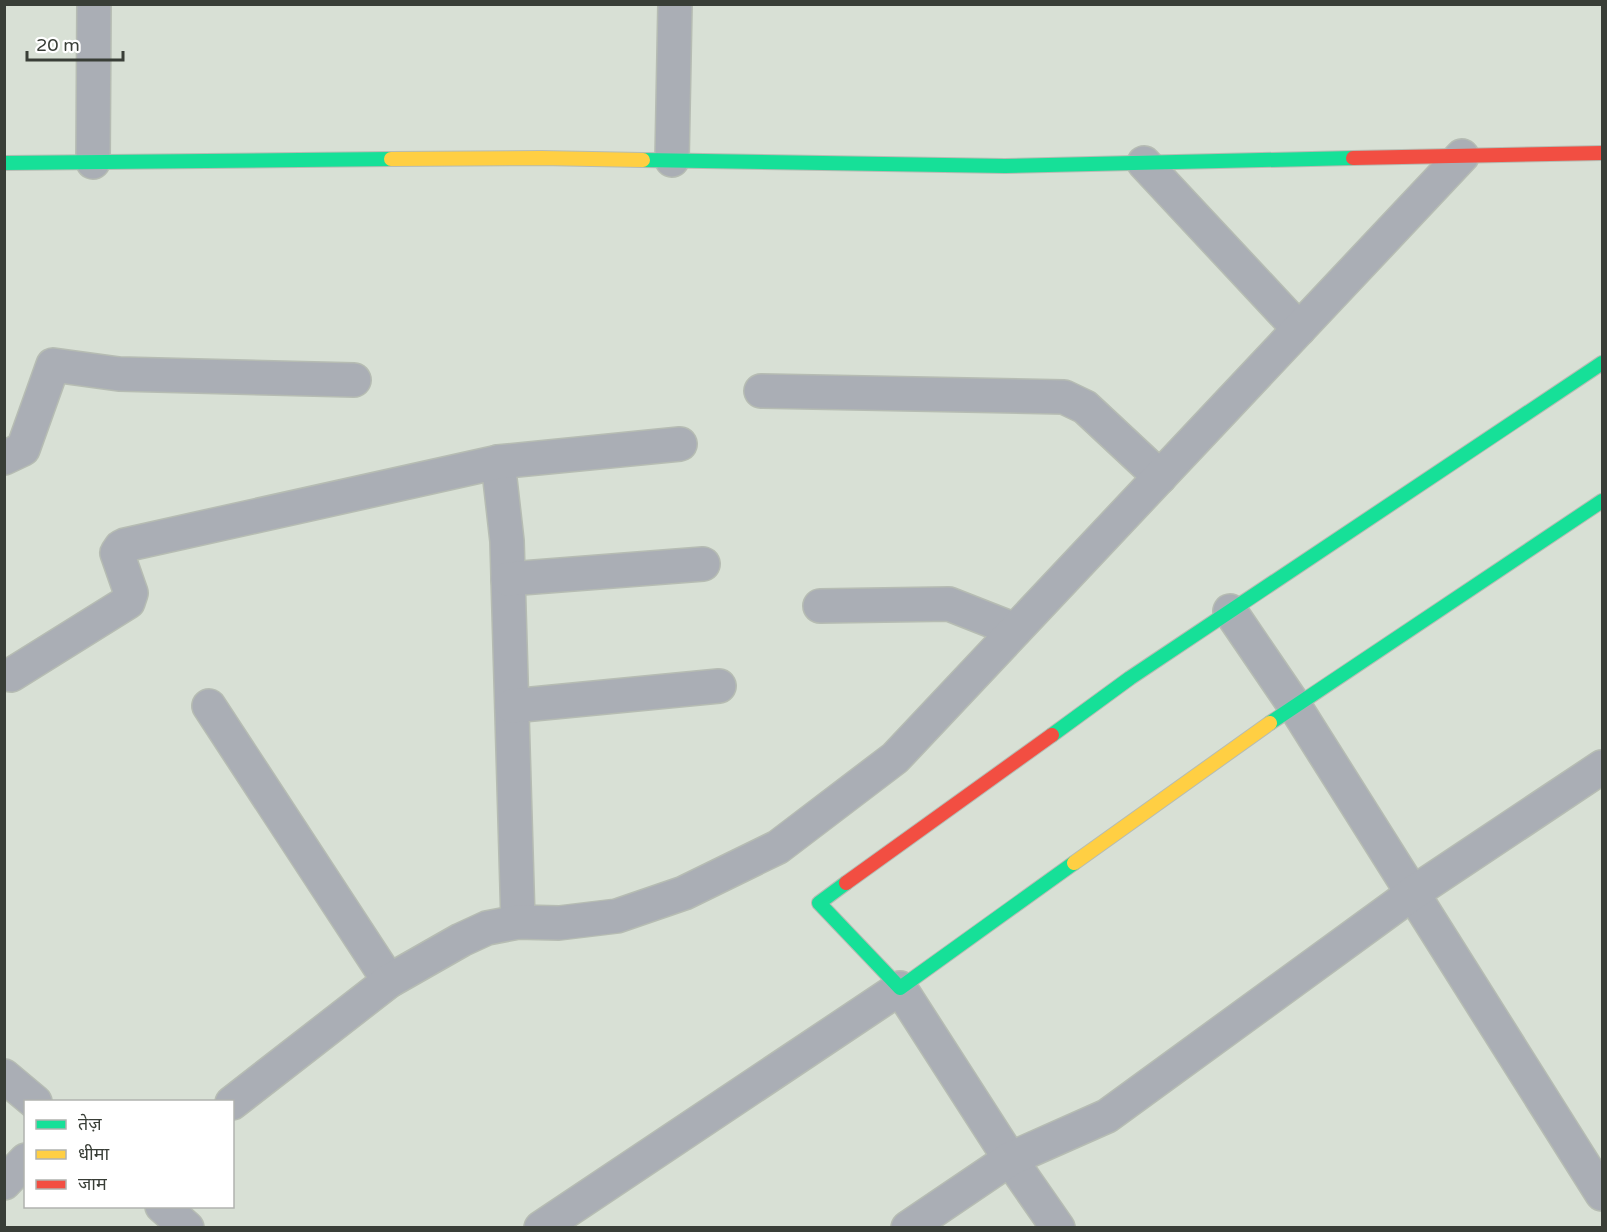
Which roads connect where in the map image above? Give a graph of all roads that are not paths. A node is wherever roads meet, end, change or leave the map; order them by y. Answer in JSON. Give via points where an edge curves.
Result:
{"nodes":[{"id":1,"x":93,"y":4,"type":"edge"},
{"id":2,"x":675,"y":4,"type":"edge"},
{"id":3,"x":1602,"y":153,"type":"edge"},
{"id":4,"x":1462,"y":156,"type":"junction"},
{"id":5,"x":672,"y":160,"type":"junction"},
{"id":6,"x":93,"y":162,"type":"junction"},
{"id":7,"x":4,"y":163,"type":"edge"},
{"id":8,"x":1144,"y":163,"type":"junction"},
{"id":9,"x":1299,"y":329,"type":"junction"},
{"id":10,"x":1602,"y":363,"type":"edge"},
{"id":11,"x":354,"y":380,"type":"dead end"},
{"id":12,"x":761,"y":391,"type":"dead end"},
{"id":13,"x":681,"y":444,"type":"dead end"},
{"id":14,"x":4,"y":458,"type":"edge"},
{"id":15,"x":498,"y":462,"type":"junction"},
{"id":16,"x":1160,"y":477,"type":"junction"},
{"id":17,"x":1602,"y":501,"type":"edge"},
{"id":18,"x":703,"y":564,"type":"dead end"},
{"id":19,"x":508,"y":579,"type":"junction"},
{"id":20,"x":820,"y":606,"type":"dead end"},
{"id":21,"x":1230,"y":611,"type":"junction"},
{"id":22,"x":1015,"y":630,"type":"junction"},
{"id":23,"x":11,"y":675,"type":"dead end"},
{"id":24,"x":719,"y":686,"type":"dead end"},
{"id":25,"x":1294,"y":705,"type":"junction"},
{"id":26,"x":208,"y":706,"type":"dead end"},
{"id":27,"x":512,"y":706,"type":"junction"},
{"id":28,"x":1602,"y":767,"type":"edge"},
{"id":29,"x":1413,"y":893,"type":"junction"},
{"id":30,"x":518,"y":922,"type":"junction"},
{"id":31,"x":389,"y":981,"type":"junction"},
{"id":32,"x":900,"y":988,"type":"junction"},
{"id":33,"x":4,"y":1076,"type":"edge"},
{"id":34,"x":34,"y":1100,"type":"edge"},
{"id":35,"x":234,"y":1101,"type":"edge"},
{"id":36,"x":1010,"y":1159,"type":"junction"},
{"id":37,"x":24,"y":1162,"type":"edge"},
{"id":38,"x":4,"y":1183,"type":"edge"},
{"id":39,"x":1602,"y":1194,"type":"edge"},
{"id":40,"x":164,"y":1208,"type":"edge"},
{"id":41,"x":187,"y":1227,"type":"edge"},
{"id":42,"x":541,"y":1227,"type":"edge"},
{"id":43,"x":908,"y":1227,"type":"edge"},
{"id":44,"x":1058,"y":1227,"type":"edge"}],
"edges":[{"from":1,"to":6,"type":"street"},
{"from":2,"to":5,"type":"street"},
{"from":3,"to":4,"type":"street"},
{"from":4,"to":8,"type":"street"},
{"from":4,"to":9,"type":"street"},
{"from":5,"to":6,"type":"street"},
{"from":5,"to":8,"type":"street","via":[[1005,166]]},
{"from":6,"to":7,"type":"street"},
{"from":8,"to":9,"type":"street"},
{"from":9,"to":16,"type":"street"},
{"from":10,"to":21,"type":"street"},
{"from":11,"to":14,"type":"street","via":[[119,374],[53,365],[23,449]]},
{"from":12,"to":16,"type":"street","via":[[1064,397],[1085,407]]},
{"from":13,"to":15,"type":"street"},
{"from":15,"to":19,"type":"street"},
{"from":15,"to":23,"type":"street","via":[[121,547],[117,553],[131,593],[128,602]]},
{"from":16,"to":22,"type":"street"},
{"from":17,"to":25,"type":"street"},
{"from":18,"to":19,"type":"street"},
{"from":19,"to":27,"type":"street"},
{"from":20,"to":22,"type":"street","via":[[949,604]]},
{"from":21,"to":25,"type":"street"},
{"from":21,"to":32,"type":"street","via":[[1130,678],[819,903]]},
{"from":22,"to":30,"type":"street","via":[[895,758],[778,847],[684,893],[617,916],[558,923]]},
{"from":24,"to":27,"type":"street"},
{"from":25,"to":29,"type":"street"},
{"from":25,"to":32,"type":"street"},
{"from":26,"to":31,"type":"street"},
{"from":27,"to":30,"type":"street"},
{"from":28,"to":29,"type":"street"},
{"from":29,"to":36,"type":"street","via":[[1107,1116]]},
{"from":29,"to":39,"type":"street"},
{"from":30,"to":31,"type":"street","via":[[487,928]]},
{"from":31,"to":35,"type":"street"},
{"from":32,"to":36,"type":"street"},
{"from":32,"to":42,"type":"street"},
{"from":33,"to":34,"type":"street"},
{"from":36,"to":43,"type":"street"},
{"from":36,"to":44,"type":"street"},
{"from":37,"to":38,"type":"street"},
{"from":40,"to":41,"type":"street"}]}
